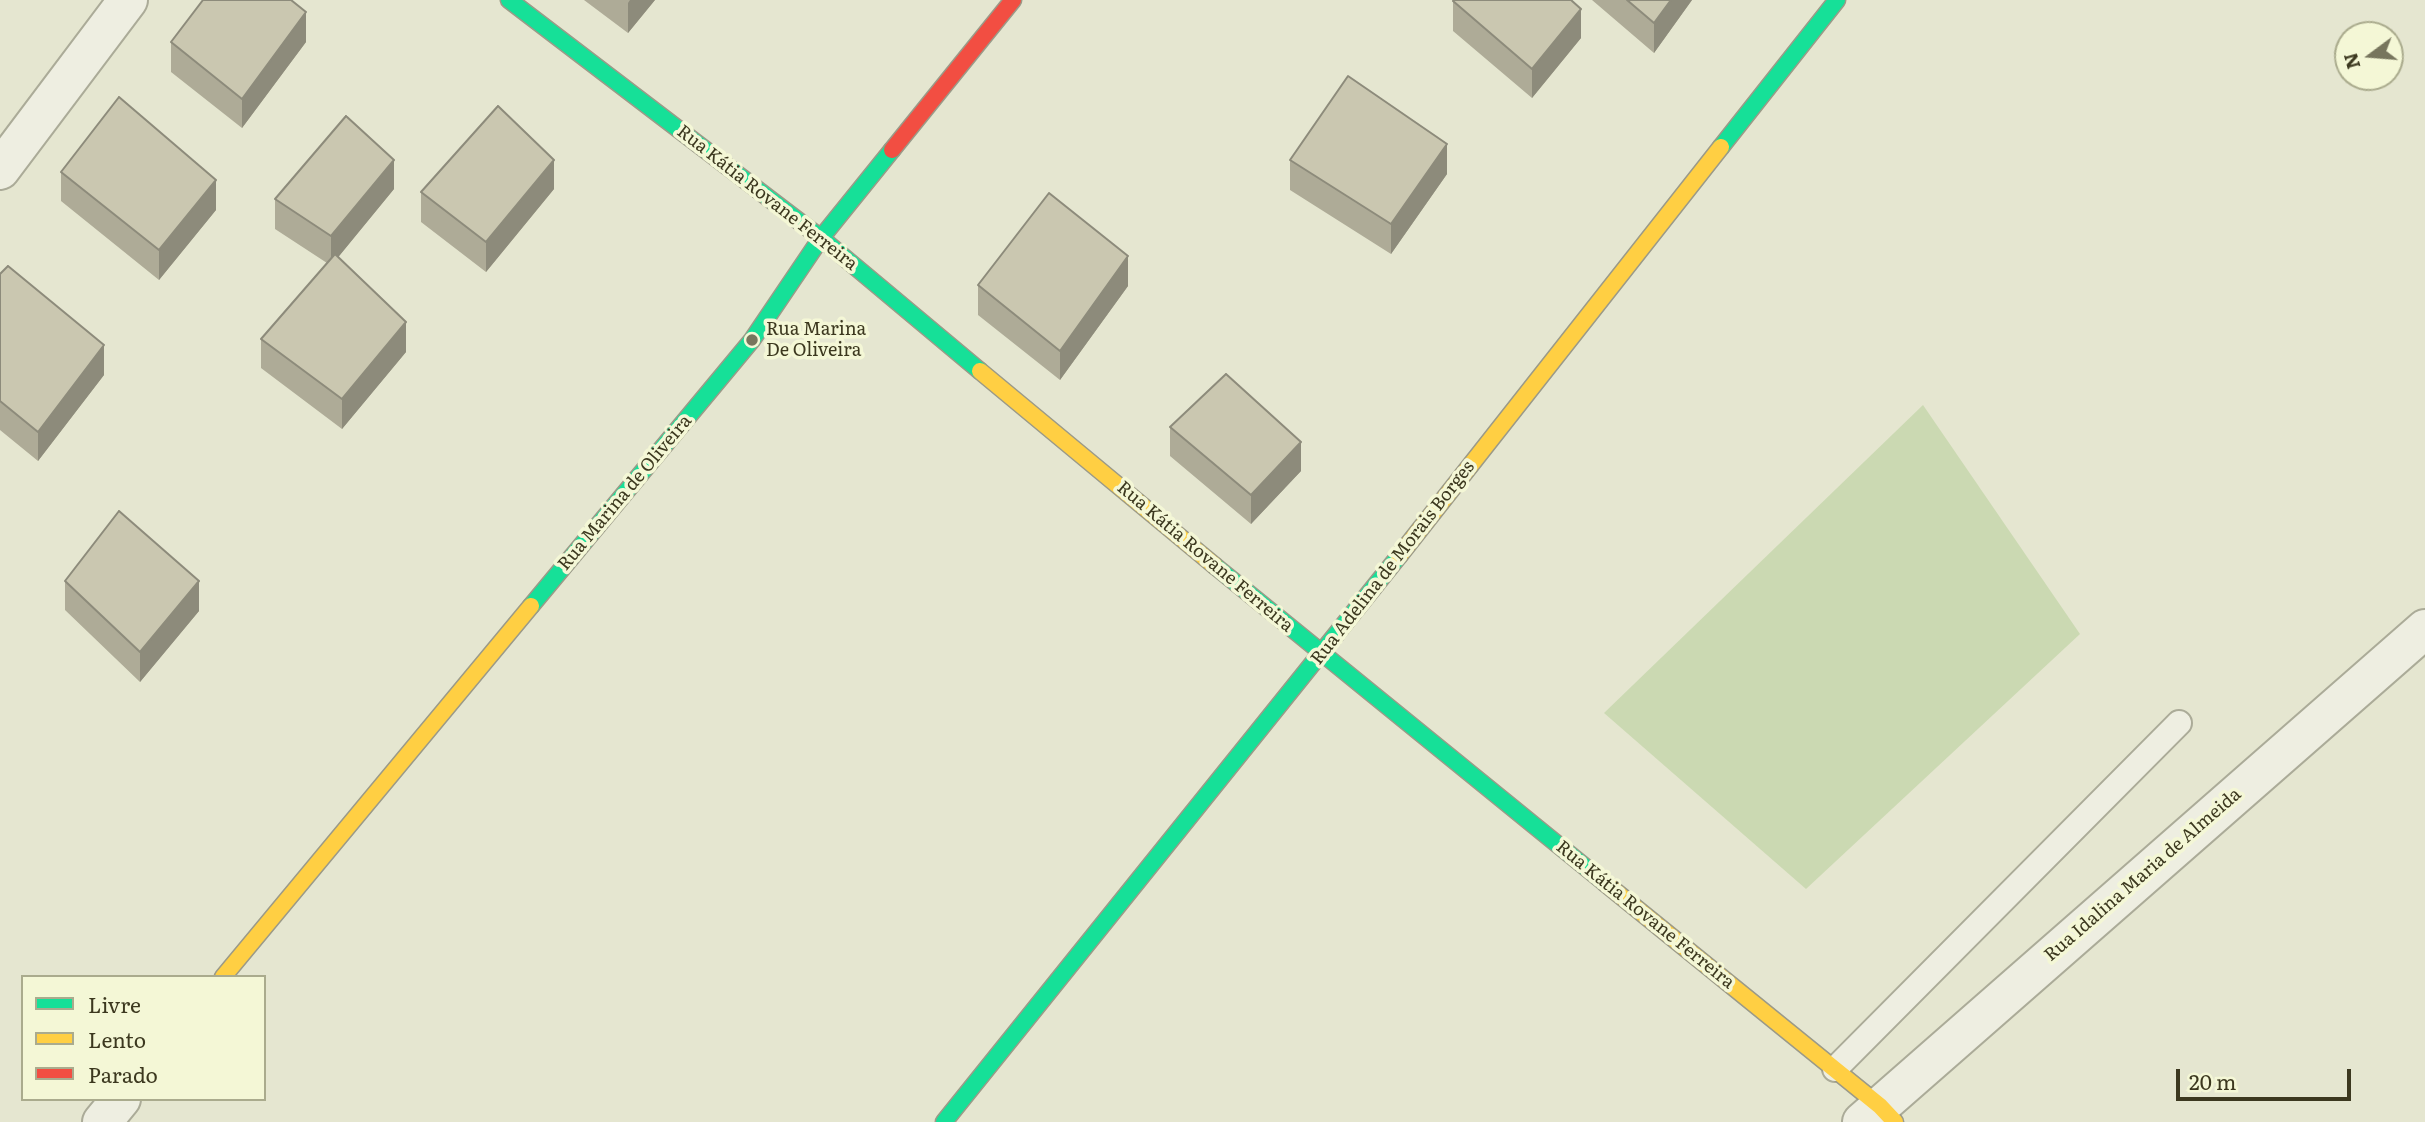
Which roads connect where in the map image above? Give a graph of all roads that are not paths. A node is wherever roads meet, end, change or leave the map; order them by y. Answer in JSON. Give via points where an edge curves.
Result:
{"nodes":[{"id":1,"x":128,"y":0,"type":"edge"},
{"id":2,"x":509,"y":0,"type":"edge"},
{"id":3,"x":1013,"y":0,"type":"edge"},
{"id":4,"x":1837,"y":0,"type":"edge"},
{"id":5,"x":0,"y":170,"type":"edge"},
{"id":6,"x":821,"y":238,"type":"junction"},
{"id":7,"x":2425,"y":629,"type":"edge"},
{"id":8,"x":1321,"y":654,"type":"junction"},
{"id":9,"x":2179,"y":723,"type":"dead end"},
{"id":10,"x":225,"y":975,"type":"edge"},
{"id":11,"x":1835,"y":1069,"type":"junction"},
{"id":12,"x":119,"y":1101,"type":"edge"},
{"id":13,"x":1879,"y":1116,"type":"edge"},
{"id":14,"x":102,"y":1122,"type":"edge"},
{"id":15,"x":944,"y":1122,"type":"edge"}],
"edges":[{"from":1,"to":5,"type":"street"},
{"from":2,"to":6,"type":"street","name":"Rua Kátia Rovane Ferreira"},
{"from":3,"to":6,"type":"street","name":"Rua Marina de Oliveira"},
{"from":4,"to":8,"type":"street","name":"Rua Adelina de Morais Borges"},
{"from":6,"to":8,"type":"street","name":"Rua Kátia Rovane Ferreira"},
{"from":6,"to":10,"type":"street","name":"Rua Marina de Oliveira","via":[[752,340]]},
{"from":7,"to":13,"type":"street","name":"Rua Idalina Maria de Almeida"},
{"from":8,"to":11,"type":"street","name":"Rua Kátia Rovane Ferreira"},
{"from":8,"to":15,"type":"street","name":"Rua Adelina de Morais Borges"},
{"from":9,"to":11,"type":"lane"},
{"from":11,"to":13,"type":"street","name":"Rua Kátia Rovane Ferreira"},
{"from":12,"to":14,"type":"street"}]}
